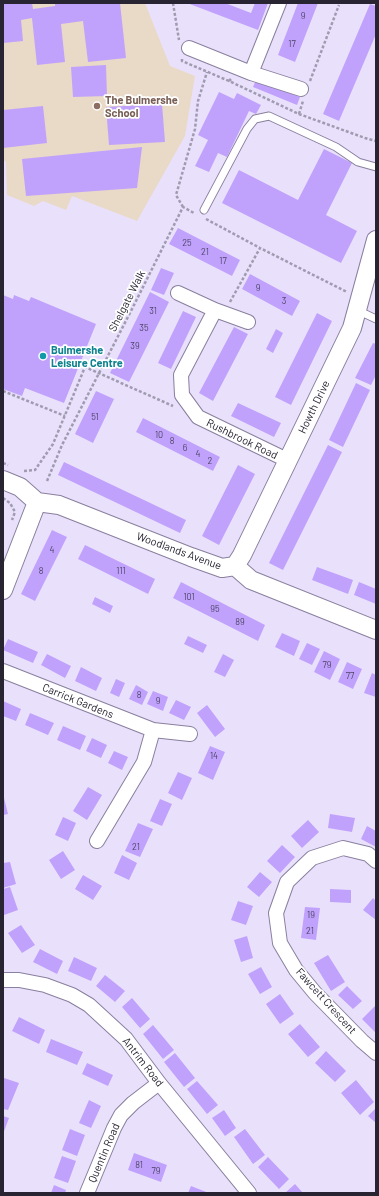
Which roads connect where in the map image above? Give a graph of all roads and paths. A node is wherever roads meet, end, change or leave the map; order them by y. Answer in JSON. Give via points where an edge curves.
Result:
{"nodes":[{"id":1,"x":173,"y":3,"type":"edge"},
{"id":2,"x":280,"y":3,"type":"edge"},
{"id":3,"x":339,"y":6,"type":"dead end"},
{"id":4,"x":189,"y":48,"type":"joint"},
{"id":5,"x":235,"y":67,"type":"junction"},
{"id":6,"x":251,"y":73,"type":"junction"},
{"id":7,"x":229,"y":81,"type":"junction"},
{"id":8,"x":302,"y":89,"type":"junction"},
{"id":9,"x":299,"y":114,"type":"junction"},
{"id":10,"x":376,"y":140,"type":"edge"},
{"id":11,"x":376,"y":166,"type":"edge"},
{"id":12,"x":183,"y":206,"type":"junction"},
{"id":13,"x":202,"y":214,"type":"junction"},
{"id":14,"x":376,"y":240,"type":"edge"},
{"id":15,"x":260,"y":248,"type":"junction"},
{"id":16,"x":178,"y":293,"type":"dead end"},
{"id":17,"x":358,"y":304,"type":"junction"},
{"id":18,"x":220,"y":312,"type":"junction"},
{"id":19,"x":376,"y":319,"type":"edge"},
{"id":20,"x":248,"y":322,"type":"dead end"},
{"id":21,"x":99,"y":373,"type":"junction"},
{"id":22,"x":3,"y":391,"type":"edge"},
{"id":23,"x":176,"y":408,"type":"dead end"},
{"id":24,"x":65,"y":416,"type":"junction"},
{"id":25,"x":287,"y":460,"type":"junction"},
{"id":26,"x":24,"y":471,"type":"dead end"},
{"id":27,"x":3,"y":480,"type":"edge"},
{"id":28,"x":47,"y":481,"type":"dead end"},
{"id":29,"x":3,"y":498,"type":"edge"},
{"id":30,"x":37,"y":502,"type":"junction"},
{"id":31,"x":15,"y":512,"type":"dead end"},
{"id":32,"x":235,"y":566,"type":"junction"},
{"id":33,"x":3,"y":590,"type":"edge"},
{"id":34,"x":376,"y":630,"type":"edge"},
{"id":35,"x":3,"y":671,"type":"edge"},
{"id":36,"x":152,"y":730,"type":"junction"},
{"id":37,"x":190,"y":734,"type":"dead end"},
{"id":38,"x":97,"y":841,"type":"dead end"},
{"id":39,"x":376,"y":861,"type":"edge"},
{"id":40,"x":3,"y":980,"type":"edge"},
{"id":41,"x":376,"y":1053,"type":"edge"},
{"id":42,"x":159,"y":1083,"type":"junction"},
{"id":43,"x":87,"y":1193,"type":"edge"},
{"id":44,"x":249,"y":1193,"type":"edge"}],
"edges":[{"from":1,"to":4,"type":"path","via":[[180,46]]},
{"from":2,"to":6,"type":"street"},
{"from":3,"to":8,"type":"path","via":[[308,86]]},
{"from":4,"to":5,"type":"street"},
{"from":5,"to":6,"type":"street"},
{"from":5,"to":7,"type":"path"},
{"from":6,"to":8,"type":"street"},
{"from":7,"to":9,"type":"path"},
{"from":7,"to":12,"type":"path","via":[[207,72],[198,101],[195,129],[176,195]]},
{"from":8,"to":9,"type":"path","via":[[304,98]]},
{"from":9,"to":10,"type":"path"},
{"from":11,"to":13,"type":"lane","via":[[358,162],[336,147],[269,116],[256,119],[247,129]]},
{"from":12,"to":13,"type":"path"},
{"from":12,"to":21,"type":"path","name":"Shelgate Walk"},
{"from":13,"to":15,"type":"path"},
{"from":14,"to":17,"type":"street","name":"Howth Drive"},
{"from":15,"to":17,"type":"path"},
{"from":15,"to":18,"type":"path"},
{"from":16,"to":18,"type":"street"},
{"from":17,"to":19,"type":"lane"},
{"from":17,"to":25,"type":"street","name":"Howth Drive","via":[[352,328]]},
{"from":18,"to":20,"type":"street"},
{"from":18,"to":25,"type":"street","name":"Rushbrook Road","via":[[181,375],[182,395],[198,417]]},
{"from":21,"to":23,"type":"path"},
{"from":21,"to":24,"type":"path","via":[[85,367]]},
{"from":21,"to":28,"type":"path","name":"Shelgate Walk","via":[[62,445]]},
{"from":22,"to":24,"type":"path"},
{"from":24,"to":26,"type":"path","via":[[52,444],[35,470]]},
{"from":25,"to":32,"type":"street","name":"Howth Drive"},
{"from":27,"to":30,"type":"street","via":[[20,487]]},
{"from":29,"to":31,"type":"path","via":[[10,503]]},
{"from":30,"to":32,"type":"street","name":"Woodlands Avenue","via":[[59,505],[222,568]]},
{"from":30,"to":33,"type":"street"},
{"from":32,"to":34,"type":"street","name":"Woodlands Avenue","via":[[251,580]]},
{"from":35,"to":36,"type":"street","name":"Carrick Gardens"},
{"from":36,"to":37,"type":"street","name":"Carrick Gardens"},
{"from":36,"to":38,"type":"street","via":[[144,762]]},
{"from":39,"to":41,"type":"street","name":"Fawcett Crescent","via":[[368,854],[343,848],[312,858],[287,882],[276,913],[280,943],[296,970]]},
{"from":40,"to":42,"type":"street","name":"Antrim Road","via":[[45,985],[72,995],[89,1005],[126,1039]]},
{"from":42,"to":43,"type":"street","name":"Quentin Road","via":[[121,1115]]},
{"from":42,"to":44,"type":"street","name":"Antrim Road"}]}
